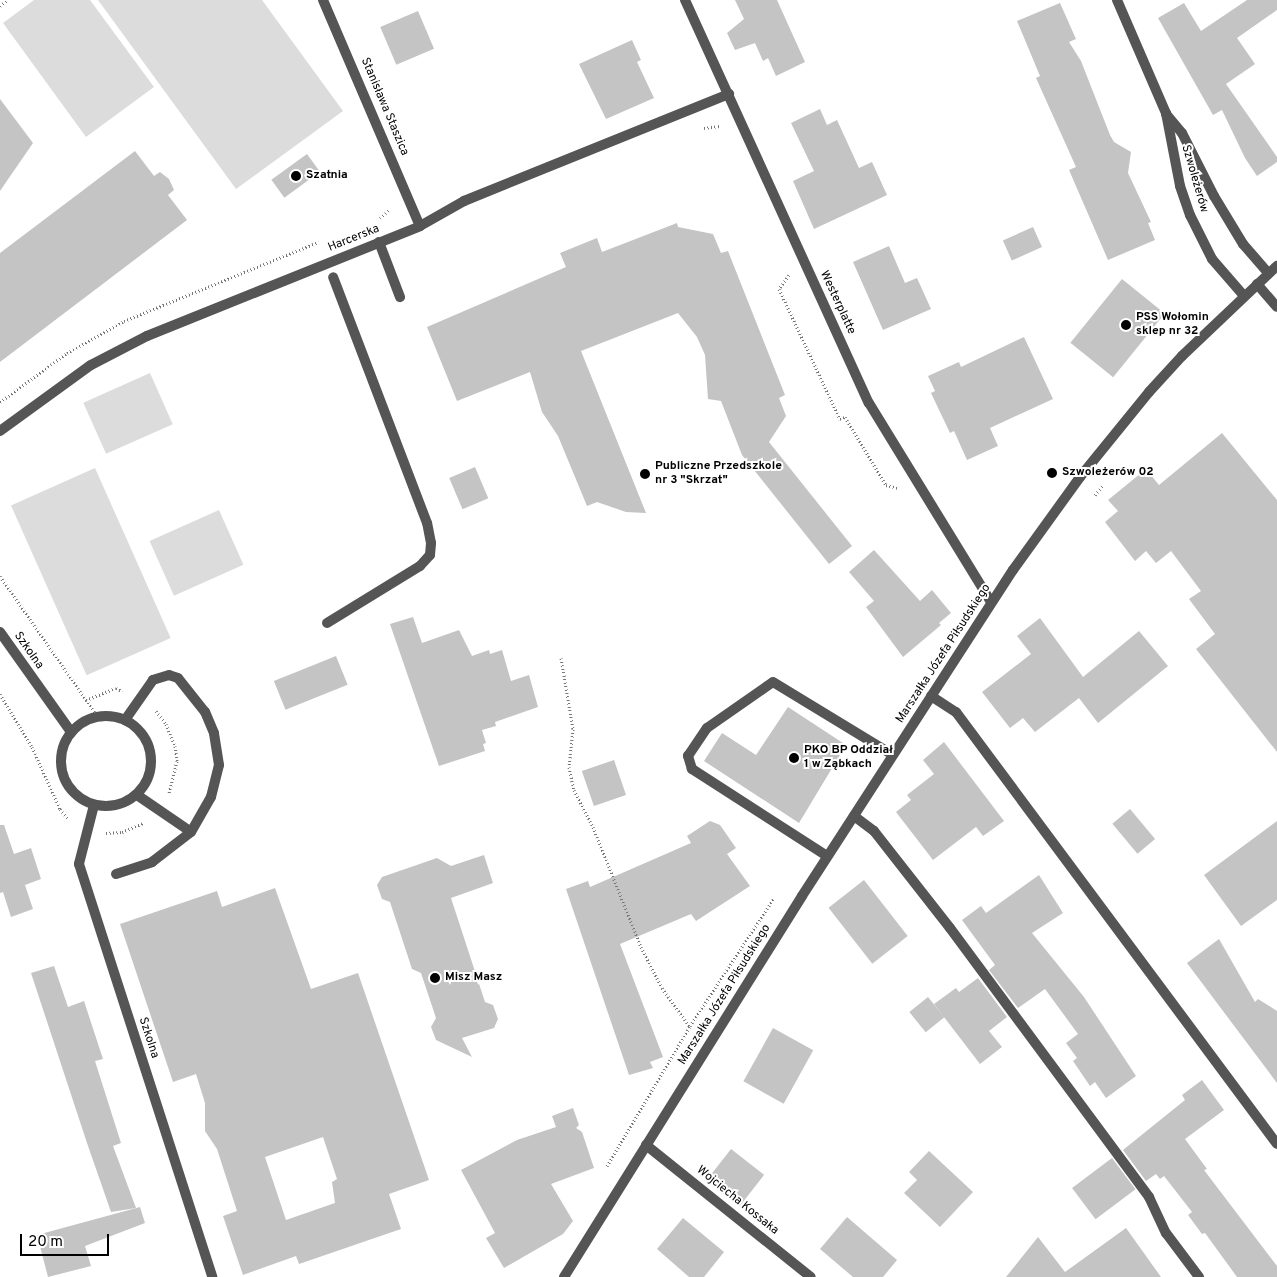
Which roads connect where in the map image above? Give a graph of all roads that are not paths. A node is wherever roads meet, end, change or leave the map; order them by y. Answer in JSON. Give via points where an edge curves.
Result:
{"nodes":[{"id":1,"x":323,"y":0,"type":"edge"},
{"id":2,"x":685,"y":0,"type":"edge"},
{"id":3,"x":1117,"y":0,"type":"edge"},
{"id":4,"x":729,"y":94,"type":"junction"},
{"id":5,"x":1166,"y":113,"type":"junction"},
{"id":6,"x":420,"y":226,"type":"junction"},
{"id":7,"x":379,"y":242,"type":"junction"},
{"id":8,"x":1277,"y":266,"type":"edge"},
{"id":9,"x":1268,"y":274,"type":"junction"},
{"id":10,"x":333,"y":277,"type":"dead end"},
{"id":11,"x":1257,"y":284,"type":"junction"},
{"id":12,"x":1244,"y":296,"type":"junction"},
{"id":13,"x":400,"y":297,"type":"dead end"},
{"id":14,"x":1277,"y":307,"type":"edge"},
{"id":15,"x":0,"y":431,"type":"edge"},
{"id":16,"x":991,"y":602,"type":"junction"},
{"id":17,"x":326,"y":624,"type":"dead end"},
{"id":18,"x":0,"y":632,"type":"edge"},
{"id":19,"x":931,"y":696,"type":"junction"},
{"id":20,"x":125,"y":720,"type":"junction"},
{"id":21,"x":71,"y":732,"type":"junction"},
{"id":22,"x":893,"y":756,"type":"junction"},
{"id":23,"x":137,"y":795,"type":"junction"},
{"id":24,"x":94,"y":805,"type":"junction"},
{"id":25,"x":854,"y":816,"type":"junction"},
{"id":26,"x":191,"y":832,"type":"junction"},
{"id":27,"x":828,"y":856,"type":"junction"},
{"id":28,"x":116,"y":874,"type":"dead end"},
{"id":29,"x":1277,"y":1144,"type":"edge"},
{"id":30,"x":646,"y":1145,"type":"junction"},
{"id":31,"x":566,"y":1275,"type":"edge"},
{"id":32,"x":212,"y":1277,"type":"edge"},
{"id":33,"x":811,"y":1277,"type":"edge"},
{"id":34,"x":1199,"y":1277,"type":"edge"}],
"edges":[{"from":1,"to":6,"type":"street","name":"Stanisława Staszica"},
{"from":2,"to":4,"type":"street","name":"Westerplatte"},
{"from":3,"to":5,"type":"street","name":"Szwoleżerów"},
{"from":4,"to":6,"type":"street","name":"Harcerska","via":[[464,201]]},
{"from":4,"to":16,"type":"street","name":"Westerplatte","via":[[869,404]]},
{"from":5,"to":9,"type":"street","name":"Szwoleżerów","via":[[1182,134],[1243,244]]},
{"from":5,"to":12,"type":"street","name":"Szwoleżerów","via":[[1180,186],[1190,215],[1212,259]]},
{"from":6,"to":7,"type":"street","name":"Harcerska"},
{"from":7,"to":13,"type":"street"},
{"from":7,"to":15,"type":"street","name":"Harcerska","via":[[118,349],[90,365]]},
{"from":8,"to":9,"type":"street","name":"Marszałka Józefa Piłsudskiego"},
{"from":9,"to":11,"type":"street","name":"Marszałka Józefa Piłsudskiego"},
{"from":10,"to":17,"type":"street","via":[[427,523],[431,543],[430,555],[420,566]]},
{"from":11,"to":12,"type":"street","name":"Marszałka Józefa Piłsudskiego"},
{"from":11,"to":14,"type":"street"},
{"from":12,"to":16,"type":"street","name":"Marszałka Józefa Piłsudskiego","via":[[1182,356],[1121,424]]},
{"from":16,"to":19,"type":"street","name":"Marszałka Józefa Piłsudskiego"},
{"from":18,"to":21,"type":"street","name":"Szkolna"},
{"from":19,"to":22,"type":"street","name":"Marszałka Józefa Piłsudskiego"},
{"from":19,"to":29,"type":"street","via":[[956,712]]},
{"from":20,"to":21,"type":"street","via":[[98,717],[81,723]]},
{"from":20,"to":23,"type":"street","via":[[140,731],[151,754],[148,780]]},
{"from":20,"to":26,"type":"street","via":[[153,680],[169,674],[178,678],[197,698],[214,732],[219,765],[204,812]]},
{"from":21,"to":24,"type":"street","via":[[61,755],[65,780],[82,800]]},
{"from":22,"to":25,"type":"street","name":"Marszałka Józefa Piłsudskiego"},
{"from":22,"to":27,"type":"street","via":[[773,682],[707,728],[688,756],[692,769]]},
{"from":23,"to":24,"type":"street","via":[[119,805]]},
{"from":23,"to":26,"type":"street"},
{"from":24,"to":32,"type":"street","name":"Szkolna","via":[[79,864]]},
{"from":25,"to":27,"type":"street","name":"Marszałka Józefa Piłsudskiego"},
{"from":25,"to":34,"type":"street","via":[[874,831],[950,928],[1149,1197],[1166,1233]]},
{"from":26,"to":28,"type":"street","via":[[152,862]]},
{"from":27,"to":30,"type":"street","name":"Marszałka Józefa Piłsudskiego"},
{"from":30,"to":31,"type":"street","name":"Marszałka Józefa Piłsudskiego"},
{"from":30,"to":33,"type":"street","name":"Wojciecha Kossaka"}]}
